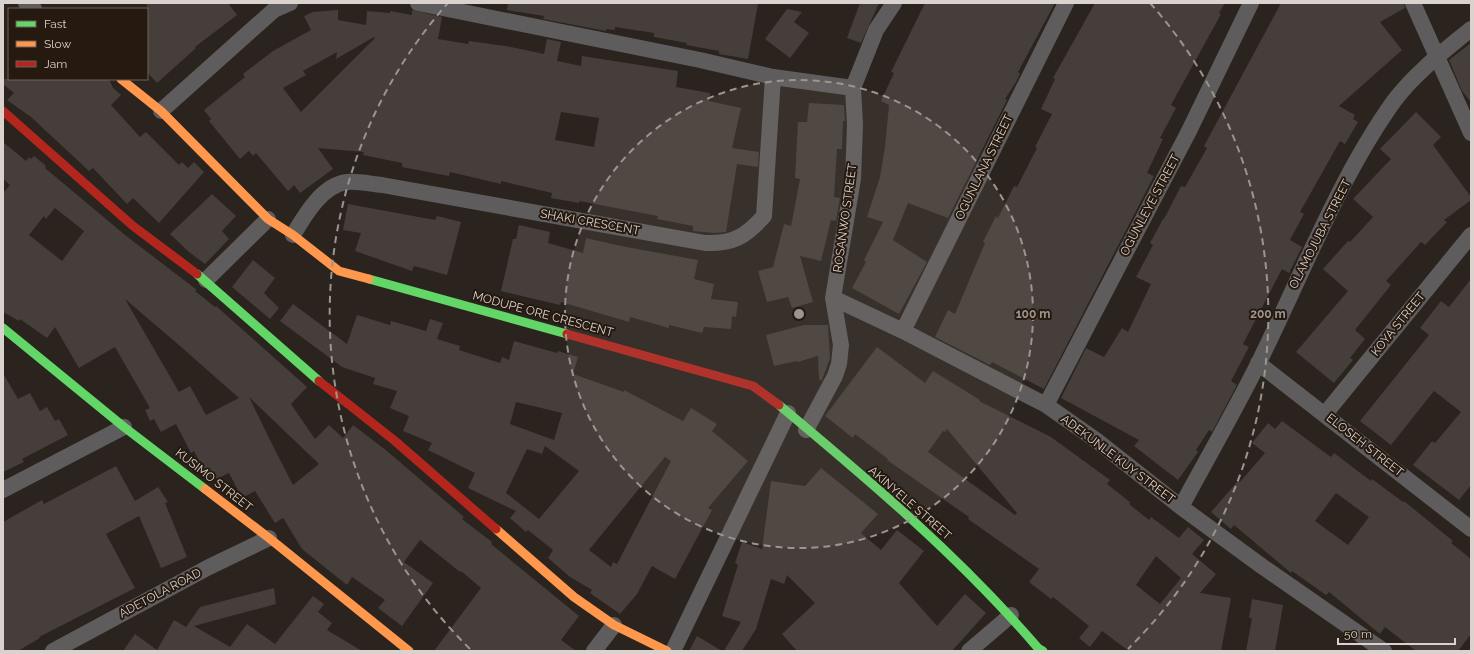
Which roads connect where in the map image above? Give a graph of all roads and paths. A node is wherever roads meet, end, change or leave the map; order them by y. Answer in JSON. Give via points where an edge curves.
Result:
{"nodes":[{"id":1,"x":290,"y":3,"type":"edge"},
{"id":2,"x":418,"y":3,"type":"edge"},
{"id":3,"x":894,"y":3,"type":"edge"},
{"id":4,"x":1066,"y":3,"type":"edge"},
{"id":5,"x":1251,"y":3,"type":"edge"},
{"id":6,"x":1413,"y":3,"type":"edge"},
{"id":7,"x":1471,"y":29,"type":"edge"},
{"id":8,"x":1436,"y":58,"type":"junction"},
{"id":9,"x":773,"y":77,"type":"junction"},
{"id":10,"x":122,"y":80,"type":"edge"},
{"id":11,"x":853,"y":88,"type":"junction"},
{"id":12,"x":3,"y":111,"type":"edge"},
{"id":13,"x":161,"y":111,"type":"junction"},
{"id":14,"x":1471,"y":133,"type":"edge"},
{"id":15,"x":268,"y":219,"type":"junction"},
{"id":16,"x":293,"y":235,"type":"junction"},
{"id":17,"x":1471,"y":235,"type":"edge"},
{"id":18,"x":206,"y":280,"type":"junction"},
{"id":19,"x":833,"y":298,"type":"junction"},
{"id":20,"x":3,"y":328,"type":"edge"},
{"id":21,"x":902,"y":331,"type":"junction"},
{"id":22,"x":1258,"y":363,"type":"junction"},
{"id":23,"x":1046,"y":405,"type":"junction"},
{"id":24,"x":788,"y":413,"type":"junction"},
{"id":25,"x":1325,"y":414,"type":"junction"},
{"id":26,"x":124,"y":427,"type":"junction"},
{"id":27,"x":806,"y":430,"type":"junction"},
{"id":28,"x":3,"y":490,"type":"edge"},
{"id":29,"x":1181,"y":507,"type":"junction"},
{"id":30,"x":1471,"y":529,"type":"edge"},
{"id":31,"x":269,"y":538,"type":"junction"},
{"id":32,"x":1011,"y":615,"type":"junction"},
{"id":33,"x":614,"y":625,"type":"junction"},
{"id":34,"x":53,"y":651,"type":"edge"},
{"id":35,"x":409,"y":651,"type":"edge"},
{"id":36,"x":594,"y":651,"type":"edge"},
{"id":37,"x":667,"y":651,"type":"edge"},
{"id":38,"x":673,"y":651,"type":"edge"},
{"id":39,"x":969,"y":651,"type":"edge"},
{"id":40,"x":1043,"y":651,"type":"edge"},
{"id":41,"x":1384,"y":651,"type":"edge"}],
"edges":[{"from":1,"to":13,"type":"street","via":[[274,10]]},
{"from":2,"to":9,"type":"street"},
{"from":3,"to":11,"type":"street","name":"ROSANWO STREET","via":[[876,30]]},
{"from":4,"to":21,"type":"street","name":"OGUNLANA STREET"},
{"from":5,"to":23,"type":"street","name":"OGUNLEYE STREET","via":[[1189,131]]},
{"from":6,"to":8,"type":"street"},
{"from":7,"to":8,"type":"street","name":"OLAMOJUBA STREET"},
{"from":8,"to":14,"type":"street"},
{"from":8,"to":22,"type":"street","name":"OLAMOJUBA STREET","via":[[1394,101],[1358,160]]},
{"from":9,"to":11,"type":"street"},
{"from":9,"to":16,"type":"street","name":"SHAKI CRESCENT","via":[[764,216],[753,229],[736,240],[723,244],[705,243],[382,185],[347,182],[328,189]]},
{"from":10,"to":13,"type":"street","name":"MODUPE ORE CRESCENT"},
{"from":11,"to":19,"type":"street","name":"ROSANWO STREET","via":[[853,179]]},
{"from":12,"to":18,"type":"street","via":[[133,226]]},
{"from":13,"to":15,"type":"street","name":"MODUPE ORE CRESCENT"},
{"from":15,"to":16,"type":"street","name":"MODUPE ORE CRESCENT"},
{"from":15,"to":18,"type":"street"},
{"from":16,"to":24,"type":"street","name":"MODUPE ORE CRESCENT","via":[[339,271],[734,379],[753,386]]},
{"from":17,"to":25,"type":"street","name":"KOYA STREET"},
{"from":18,"to":33,"type":"street","via":[[272,341],[395,441],[574,597]]},
{"from":19,"to":21,"type":"street","name":"ADEKUNLE KUY STREET"},
{"from":19,"to":27,"type":"street","name":"ROSANWO STREET","via":[[841,345],[839,364]]},
{"from":20,"to":26,"type":"street","name":"KUSIMO STREET"},
{"from":21,"to":23,"type":"street","name":"ADEKUNLE KUY STREET"},
{"from":22,"to":25,"type":"street","name":"ELOSEH STREET"},
{"from":22,"to":29,"type":"street","name":"OLAMOJUBA STREET"},
{"from":23,"to":29,"type":"street","name":"ADEKUNLE KUY STREET","via":[[1096,440]]},
{"from":24,"to":27,"type":"street","name":"AKINYELE STREET"},
{"from":24,"to":38,"type":"street"},
{"from":25,"to":30,"type":"street","name":"ELOSEH STREET"},
{"from":26,"to":28,"type":"street"},
{"from":26,"to":31,"type":"street","name":"KUSIMO STREET"},
{"from":27,"to":32,"type":"street","name":"AKINYELE STREET","via":[[925,530]]},
{"from":29,"to":41,"type":"street","name":"ADEKUNLE KUY STREET"},
{"from":31,"to":34,"type":"street","name":"ADETOLA ROAD","via":[[209,567]]},
{"from":31,"to":35,"type":"street","name":"KUSIMO STREET"},
{"from":32,"to":39,"type":"street"},
{"from":32,"to":40,"type":"street","name":"AKINYELE STREET"},
{"from":33,"to":36,"type":"street"},
{"from":33,"to":37,"type":"street"}]}
